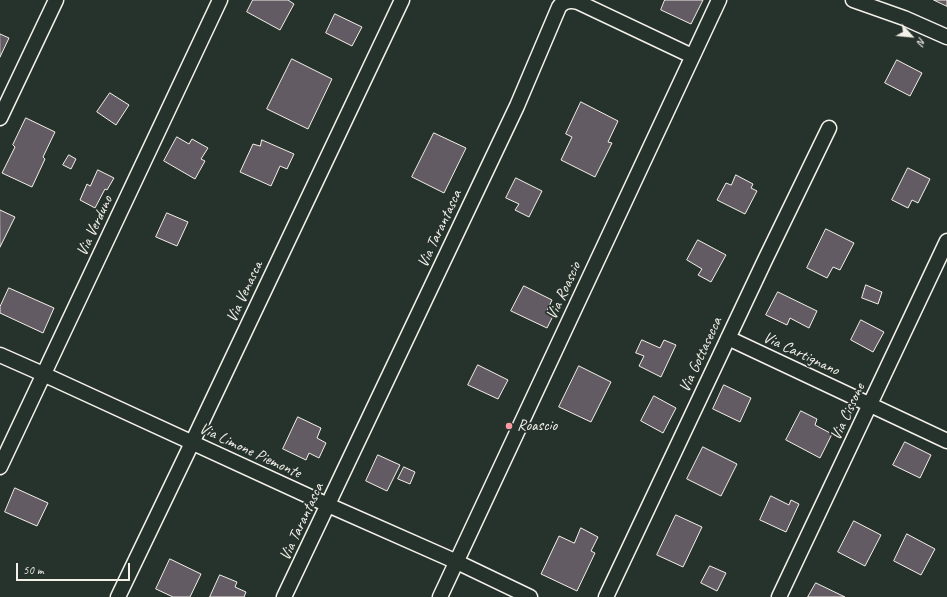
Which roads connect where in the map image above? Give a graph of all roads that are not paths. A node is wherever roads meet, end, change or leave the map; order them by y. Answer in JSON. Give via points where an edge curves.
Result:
{"nodes":[{"id":1,"x":56,"y":0,"type":"edge"},
{"id":2,"x":220,"y":0,"type":"edge"},
{"id":3,"x":402,"y":0,"type":"edge"},
{"id":4,"x":719,"y":0,"type":"edge"},
{"id":5,"x":853,"y":0,"type":"edge"},
{"id":6,"x":947,"y":37,"type":"edge"},
{"id":7,"x":692,"y":56,"type":"junction"},
{"id":8,"x":0,"y":118,"type":"edge"},
{"id":9,"x":829,"y":128,"type":"dead end"},
{"id":10,"x":947,"y":241,"type":"edge"},
{"id":11,"x":728,"y":338,"type":"junction"},
{"id":12,"x":0,"y":355,"type":"edge"},
{"id":13,"x":44,"y":374,"type":"junction"},
{"id":14,"x":870,"y":405,"type":"junction"},
{"id":15,"x":947,"y":442,"type":"edge"},
{"id":16,"x":192,"y":443,"type":"junction"},
{"id":17,"x":0,"y":467,"type":"edge"},
{"id":18,"x":328,"y":505,"type":"junction"},
{"id":19,"x":457,"y":562,"type":"junction"},
{"id":20,"x":118,"y":597,"type":"edge"},
{"id":21,"x":284,"y":597,"type":"edge"},
{"id":22,"x":440,"y":597,"type":"edge"},
{"id":23,"x":530,"y":597,"type":"edge"},
{"id":24,"x":606,"y":597,"type":"edge"},
{"id":25,"x":779,"y":597,"type":"edge"}],
"edges":[{"from":1,"to":8,"type":"street"},
{"from":2,"to":13,"type":"street","name":"Via Verduno"},
{"from":3,"to":16,"type":"street","name":"Via Venasca"},
{"from":4,"to":7,"type":"street","name":"Via Roascio"},
{"from":5,"to":6,"type":"street"},
{"from":7,"to":18,"type":"street","name":"Via Tarantasca","via":[[578,2],[566,2],[559,7],[517,106]]},
{"from":7,"to":19,"type":"street","name":"Via Roascio"},
{"from":9,"to":11,"type":"street","name":"Via Gottasecca"},
{"from":10,"to":14,"type":"street","name":"Via Cissone"},
{"from":11,"to":14,"type":"street","name":"Via Cartignano"},
{"from":11,"to":24,"type":"street","name":"Via Gottasecca"},
{"from":12,"to":13,"type":"street","name":"Via Limone Piemonte"},
{"from":13,"to":16,"type":"street","name":"Via Limone Piemonte"},
{"from":13,"to":17,"type":"street","name":"Via Verduno"},
{"from":14,"to":15,"type":"street","name":"Via Cartignano"},
{"from":14,"to":25,"type":"street","name":"Via Cissone"},
{"from":16,"to":18,"type":"street","name":"Via Limone Piemonte"},
{"from":16,"to":20,"type":"street","name":"Via Venasca"},
{"from":18,"to":19,"type":"street","name":"Via Limone Piemonte"},
{"from":18,"to":21,"type":"street","name":"Via Tarantasca"},
{"from":19,"to":22,"type":"street","name":"Via Roascio"},
{"from":19,"to":23,"type":"street","name":"Via Limone Piemonte"}]}
